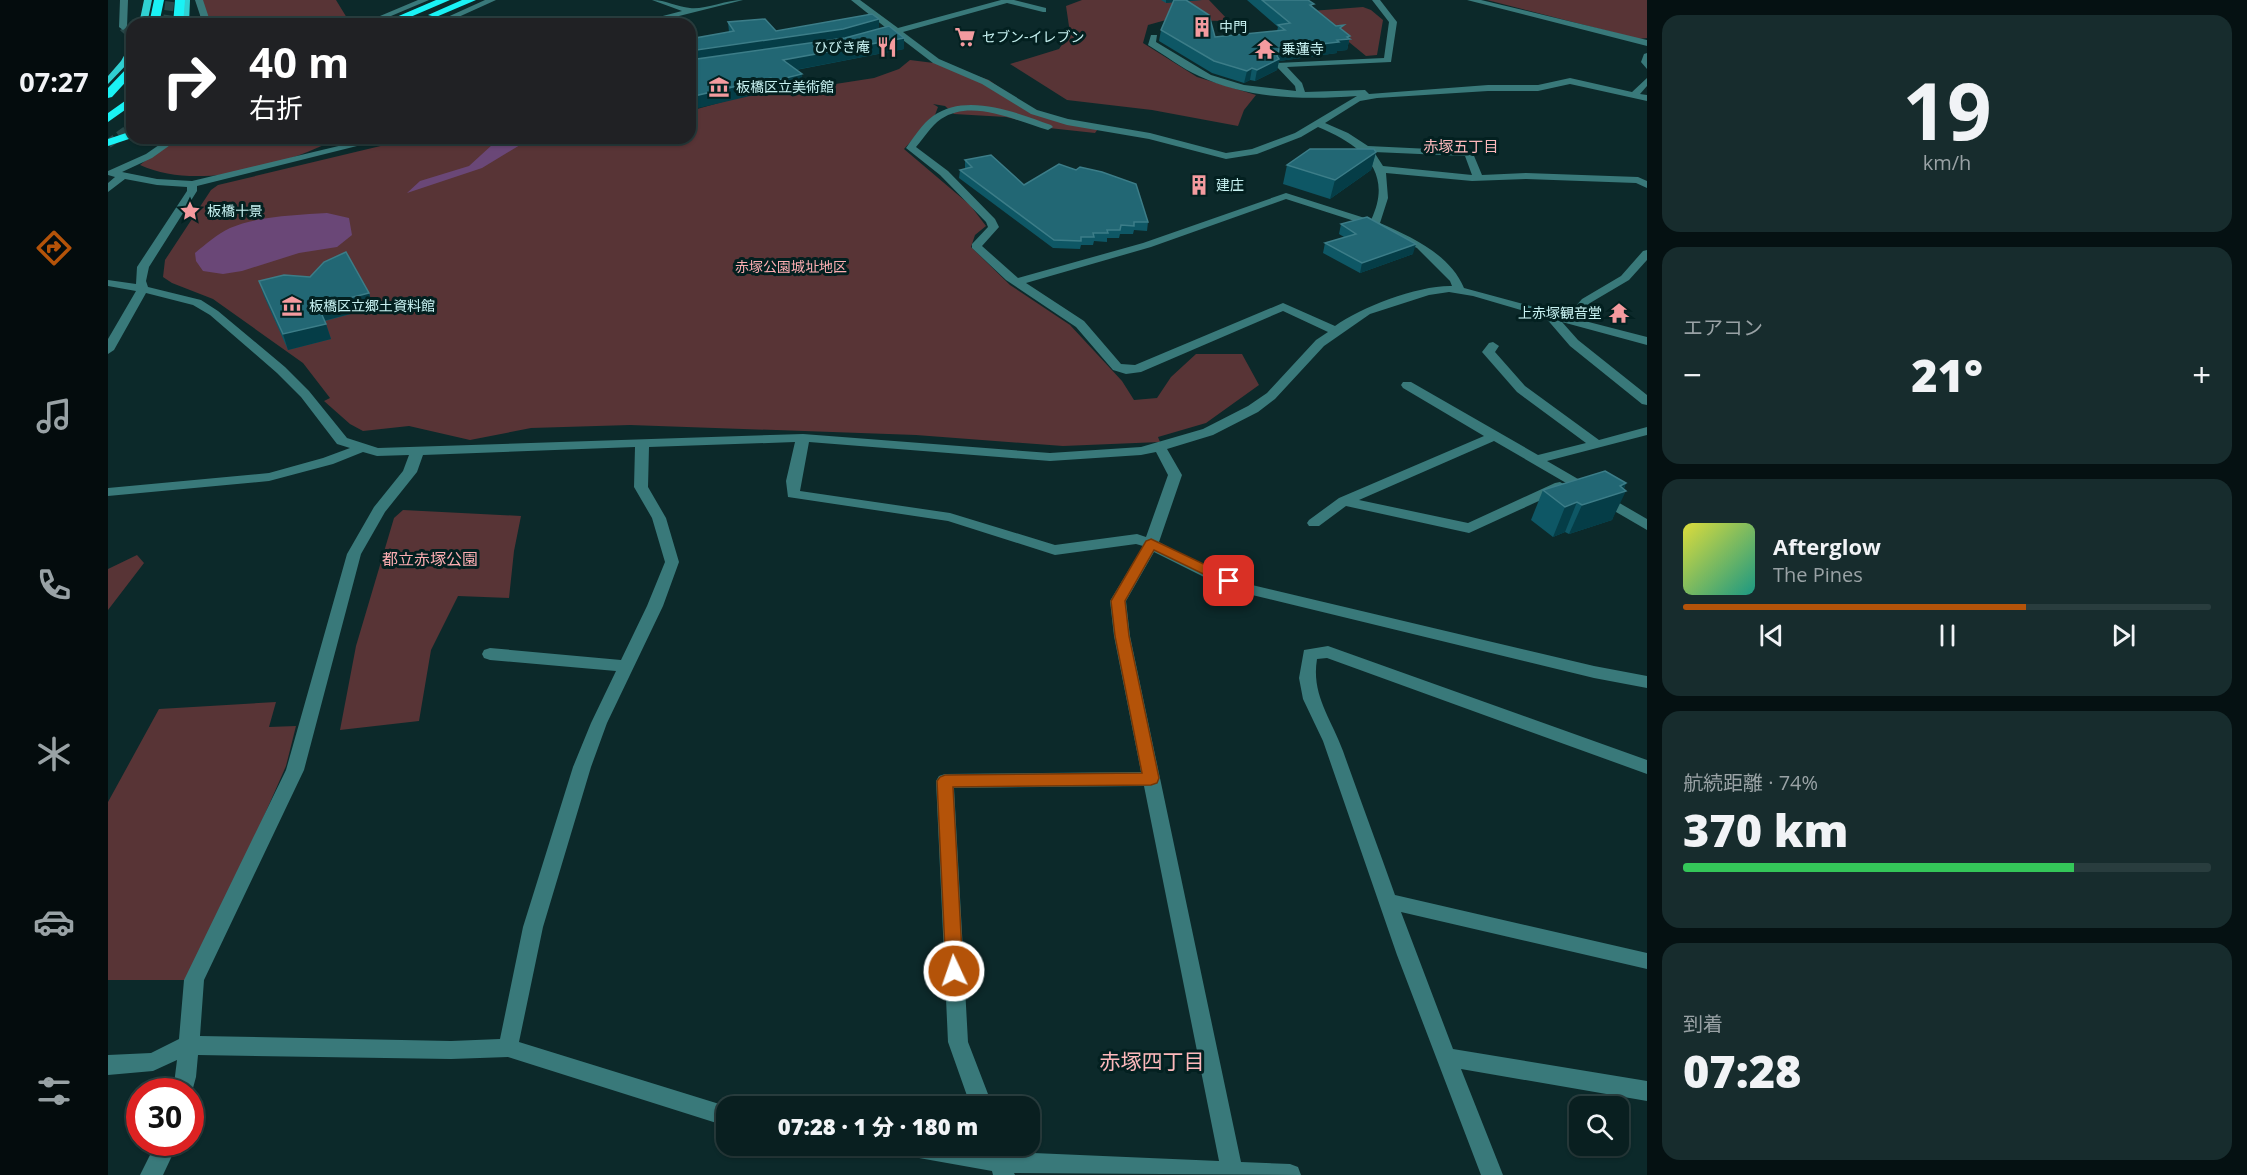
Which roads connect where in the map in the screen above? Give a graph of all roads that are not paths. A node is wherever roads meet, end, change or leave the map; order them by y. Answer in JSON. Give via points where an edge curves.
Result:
{"nodes":[{"id":1,"x":124,"y":0,"type":"edge"},
{"id":2,"x":148,"y":0,"type":"edge"},
{"id":3,"x":159,"y":0,"type":"edge"},
{"id":4,"x":180,"y":0,"type":"edge"},
{"id":5,"x":186,"y":0,"type":"edge"},
{"id":6,"x":199,"y":0,"type":"edge"},
{"id":7,"x":425,"y":0,"type":"edge"},
{"id":8,"x":445,"y":0,"type":"edge"},
{"id":9,"x":471,"y":0,"type":"edge"},
{"id":10,"x":492,"y":0,"type":"edge"},
{"id":11,"x":656,"y":0,"type":"edge"},
{"id":12,"x":739,"y":0,"type":"edge"},
{"id":13,"x":855,"y":0,"type":"edge"},
{"id":14,"x":986,"y":0,"type":"edge"},
{"id":15,"x":1376,"y":0,"type":"edge"},
{"id":16,"x":1471,"y":0,"type":"edge"},
{"id":17,"x":1008,"y":1,"type":"edge"},
{"id":18,"x":996,"y":5,"type":"junction"},
{"id":19,"x":1043,"y":10,"type":"dead end"},
{"id":20,"x":690,"y":11,"type":"junction"},
{"id":21,"x":144,"y":18,"type":"edge"},
{"id":22,"x":155,"y":18,"type":"edge"},
{"id":23,"x":178,"y":18,"type":"edge"},
{"id":24,"x":184,"y":18,"type":"edge"},
{"id":25,"x":205,"y":18,"type":"edge"},
{"id":26,"x":380,"y":18,"type":"edge"},
{"id":27,"x":400,"y":18,"type":"edge"},
{"id":28,"x":428,"y":18,"type":"edge"},
{"id":29,"x":452,"y":18,"type":"edge"},
{"id":30,"x":661,"y":18,"type":"edge"},
{"id":31,"x":123,"y":27,"type":"dead end"},
{"id":32,"x":898,"y":32,"type":"junction"},
{"id":33,"x":880,"y":36,"type":"edge"},
{"id":34,"x":1154,"y":37,"type":"dead end"},
{"id":35,"x":1647,"y":43,"type":"edge"},
{"id":36,"x":126,"y":60,"type":"edge"},
{"id":37,"x":126,"y":76,"type":"edge"},
{"id":38,"x":108,"y":81,"type":"edge"},
{"id":39,"x":1647,"y":81,"type":"edge"},
{"id":40,"x":1413,"y":92,"type":"junction"},
{"id":41,"x":1635,"y":94,"type":"junction"},
{"id":42,"x":108,"y":95,"type":"edge"},
{"id":43,"x":1301,"y":95,"type":"junction"},
{"id":44,"x":1647,"y":98,"type":"edge"},
{"id":45,"x":126,"y":104,"type":"edge"},
{"id":46,"x":108,"y":119,"type":"edge"},
{"id":47,"x":126,"y":124,"type":"edge"},
{"id":48,"x":1319,"y":124,"type":"junction"},
{"id":49,"x":108,"y":130,"type":"edge"},
{"id":50,"x":1128,"y":133,"type":"junction"},
{"id":51,"x":126,"y":136,"type":"edge"},
{"id":52,"x":108,"y":143,"type":"edge"},
{"id":53,"x":166,"y":144,"type":"edge"},
{"id":54,"x":359,"y":144,"type":"edge"},
{"id":55,"x":1366,"y":149,"type":"junction"},
{"id":56,"x":1380,"y":169,"type":"junction"},
{"id":57,"x":114,"y":174,"type":"edge"},
{"id":58,"x":1478,"y":177,"type":"junction"},
{"id":59,"x":192,"y":184,"type":"junction"},
{"id":60,"x":1647,"y":185,"type":"edge"},
{"id":61,"x":108,"y":189,"type":"edge"},
{"id":62,"x":1374,"y":224,"type":"junction"},
{"id":63,"x":1647,"y":253,"type":"edge"},
{"id":64,"x":1018,"y":282,"type":"junction"},
{"id":65,"x":108,"y":283,"type":"edge"},
{"id":66,"x":143,"y":288,"type":"junction"},
{"id":67,"x":1459,"y":290,"type":"junction"},
{"id":68,"x":1549,"y":315,"type":"junction"},
{"id":69,"x":1570,"y":321,"type":"junction"},
{"id":70,"x":1336,"y":331,"type":"junction"},
{"id":71,"x":1647,"y":341,"type":"edge"},
{"id":72,"x":1493,"y":346,"type":"dead end"},
{"id":73,"x":108,"y":350,"type":"edge"},
{"id":74,"x":1407,"y":385,"type":"dead end"},
{"id":75,"x":1647,"y":401,"type":"edge"},
{"id":76,"x":1647,"y":430,"type":"edge"},
{"id":77,"x":1495,"y":436,"type":"junction"},
{"id":78,"x":803,"y":438,"type":"junction"},
{"id":79,"x":1596,"y":444,"type":"junction"},
{"id":80,"x":642,"y":445,"type":"junction"},
{"id":81,"x":1159,"y":447,"type":"junction"},
{"id":82,"x":361,"y":448,"type":"junction"},
{"id":83,"x":417,"y":452,"type":"junction"},
{"id":84,"x":1536,"y":460,"type":"junction"},
{"id":85,"x":1571,"y":481,"type":"junction"},
{"id":86,"x":108,"y":492,"type":"edge"},
{"id":87,"x":1344,"y":501,"type":"junction"},
{"id":88,"x":1314,"y":523,"type":"dead end"},
{"id":89,"x":1647,"y":525,"type":"edge"},
{"id":90,"x":1151,"y":544,"type":"junction"},
{"id":91,"x":490,"y":654,"type":"dead end"},
{"id":92,"x":626,"y":666,"type":"junction"},
{"id":93,"x":1647,"y":682,"type":"edge"},
{"id":94,"x":1647,"y":767,"type":"edge"},
{"id":95,"x":1151,"y":778,"type":"junction"},
{"id":96,"x":1388,"y":902,"type":"junction"},
{"id":97,"x":1647,"y":961,"type":"edge"},
{"id":98,"x":188,"y":1045,"type":"junction"},
{"id":99,"x":508,"y":1048,"type":"junction"},
{"id":100,"x":1447,"y":1057,"type":"junction"},
{"id":101,"x":108,"y":1065,"type":"edge"},
{"id":102,"x":184,"y":1078,"type":"edge"},
{"id":103,"x":1647,"y":1091,"type":"edge"},
{"id":104,"x":977,"y":1096,"type":"edge"},
{"id":105,"x":716,"y":1113,"type":"edge"},
{"id":106,"x":161,"y":1156,"type":"edge"},
{"id":107,"x":969,"y":1156,"type":"edge"},
{"id":108,"x":1001,"y":1161,"type":"edge"},
{"id":109,"x":1232,"y":1174,"type":"edge"},
{"id":110,"x":152,"y":1175,"type":"edge"},
{"id":111,"x":1290,"y":1175,"type":"edge"},
{"id":112,"x":1492,"y":1175,"type":"edge"}],
"edges":[{"from":1,"to":31,"type":"street"},
{"from":2,"to":21,"type":"main road"},
{"from":3,"to":22,"type":"highway"},
{"from":4,"to":23,"type":"highway"},
{"from":5,"to":24,"type":"main road"},
{"from":6,"to":25,"type":"street"},
{"from":7,"to":26,"type":"street"},
{"from":8,"to":27,"type":"highway"},
{"from":9,"to":28,"type":"highway"},
{"from":10,"to":29,"type":"street"},
{"from":11,"to":20,"type":"street"},
{"from":12,"to":20,"type":"street"},
{"from":13,"to":32,"type":"street"},
{"from":14,"to":18,"type":"street"},
{"from":15,"to":43,"type":"street","via":[[1393,22],[1388,60],[1280,65],[1299,85]]},
{"from":16,"to":35,"type":"street"},
{"from":17,"to":18,"type":"street"},
{"from":17,"to":19,"type":"street"},
{"from":18,"to":32,"type":"street"},
{"from":20,"to":30,"type":"street"},
{"from":32,"to":33,"type":"street"},
{"from":32,"to":50,"type":"street","via":[[936,61],[985,82],[1034,112]]},
{"from":34,"to":43,"type":"street","via":[[1151,43],[1207,77]]},
{"from":36,"to":38,"type":"main road"},
{"from":37,"to":42,"type":"highway"},
{"from":39,"to":41,"type":"street"},
{"from":40,"to":41,"type":"street","via":[[1538,88],[1570,81]]},
{"from":40,"to":43,"type":"street"},
{"from":40,"to":48,"type":"street","via":[[1357,99]]},
{"from":41,"to":44,"type":"street"},
{"from":45,"to":46,"type":"highway"},
{"from":47,"to":49,"type":"highway"},
{"from":48,"to":50,"type":"street","via":[[1254,152],[1232,156]]},
{"from":48,"to":55,"type":"street","via":[[1339,131]]},
{"from":50,"to":64,"type":"street","via":[[1112,135],[1051,128],[994,110],[966,109],[938,116],[911,148],[944,173],[991,221],[994,227],[976,246]]},
{"from":51,"to":52,"type":"highway"},
{"from":53,"to":57,"type":"street"},
{"from":54,"to":59,"type":"street"},
{"from":55,"to":56,"type":"street"},
{"from":55,"to":58,"type":"street","via":[[1469,153]]},
{"from":56,"to":58,"type":"street"},
{"from":56,"to":62,"type":"street","via":[[1384,183],[1381,211]]},
{"from":57,"to":59,"type":"street"},
{"from":57,"to":61,"type":"street"},
{"from":58,"to":60,"type":"street","via":[[1638,180]]},
{"from":59,"to":66,"type":"street","via":[[192,191],[142,267]]},
{"from":62,"to":64,"type":"street","via":[[1290,197],[1278,197],[1147,245]]},
{"from":62,"to":67,"type":"street","via":[[1421,246],[1455,280]]},
{"from":63,"to":69,"type":"street","via":[[1625,278],[1586,301]]},
{"from":64,"to":70,"type":"street","via":[[1080,324],[1117,367],[1126,370],[1137,369],[1283,307]]},
{"from":65,"to":66,"type":"street"},
{"from":66,"to":73,"type":"street"},
{"from":66,"to":82,"type":"street","via":[[197,302],[214,313],[289,378],[342,441]]},
{"from":67,"to":68,"type":"street"},
{"from":67,"to":70,"type":"street","via":[[1427,292],[1396,300],[1366,312]]},
{"from":68,"to":69,"type":"street"},
{"from":68,"to":75,"type":"street","via":[[1574,344]]},
{"from":69,"to":71,"type":"street"},
{"from":70,"to":81,"type":"street","via":[[1271,396],[1252,409],[1208,432]]},
{"from":72,"to":79,"type":"street","via":[[1488,352],[1521,389]]},
{"from":74,"to":77,"type":"street"},
{"from":76,"to":79,"type":"street"},
{"from":77,"to":84,"type":"street"},
{"from":77,"to":87,"type":"street"},
{"from":78,"to":80,"type":"street"},
{"from":78,"to":81,"type":"street","via":[[1050,457],[1086,457]]},
{"from":78,"to":90,"type":"street","via":[[793,494],[950,517],[1055,550],[1137,539]]},
{"from":79,"to":84,"type":"street"},
{"from":80,"to":83,"type":"street"},
{"from":80,"to":92,"type":"street","via":[[642,487],[659,518],[672,562]]},
{"from":81,"to":90,"type":"street","via":[[1175,475]]},
{"from":82,"to":83,"type":"street"},
{"from":82,"to":86,"type":"street","via":[[269,477]]},
{"from":83,"to":98,"type":"street","via":[[410,472],[379,510],[354,554],[295,770],[195,980]]},
{"from":84,"to":85,"type":"street"},
{"from":85,"to":87,"type":"street","via":[[1469,528]]},
{"from":85,"to":89,"type":"street"},
{"from":87,"to":88,"type":"street"},
{"from":90,"to":93,"type":"street","via":[[1248,589]]},
{"from":90,"to":95,"type":"street","via":[[1118,601]]},
{"from":91,"to":92,"type":"street"},
{"from":92,"to":99,"type":"street","via":[[582,768],[533,927]]},
{"from":94,"to":96,"type":"street","via":[[1328,652],[1310,654],[1306,672],[1312,708],[1331,741]]},
{"from":95,"to":104,"type":"street","via":[[945,781],[958,1042]]},
{"from":95,"to":109,"type":"street"},
{"from":96,"to":97,"type":"street"},
{"from":96,"to":100,"type":"street"},
{"from":98,"to":99,"type":"street"},
{"from":98,"to":101,"type":"street","via":[[153,1062]]},
{"from":98,"to":102,"type":"street"},
{"from":99,"to":105,"type":"street"},
{"from":100,"to":103,"type":"street"},
{"from":100,"to":112,"type":"street"},
{"from":106,"to":110,"type":"street"},
{"from":107,"to":108,"type":"street"},
{"from":108,"to":109,"type":"street"},
{"from":109,"to":111,"type":"street"}]}
